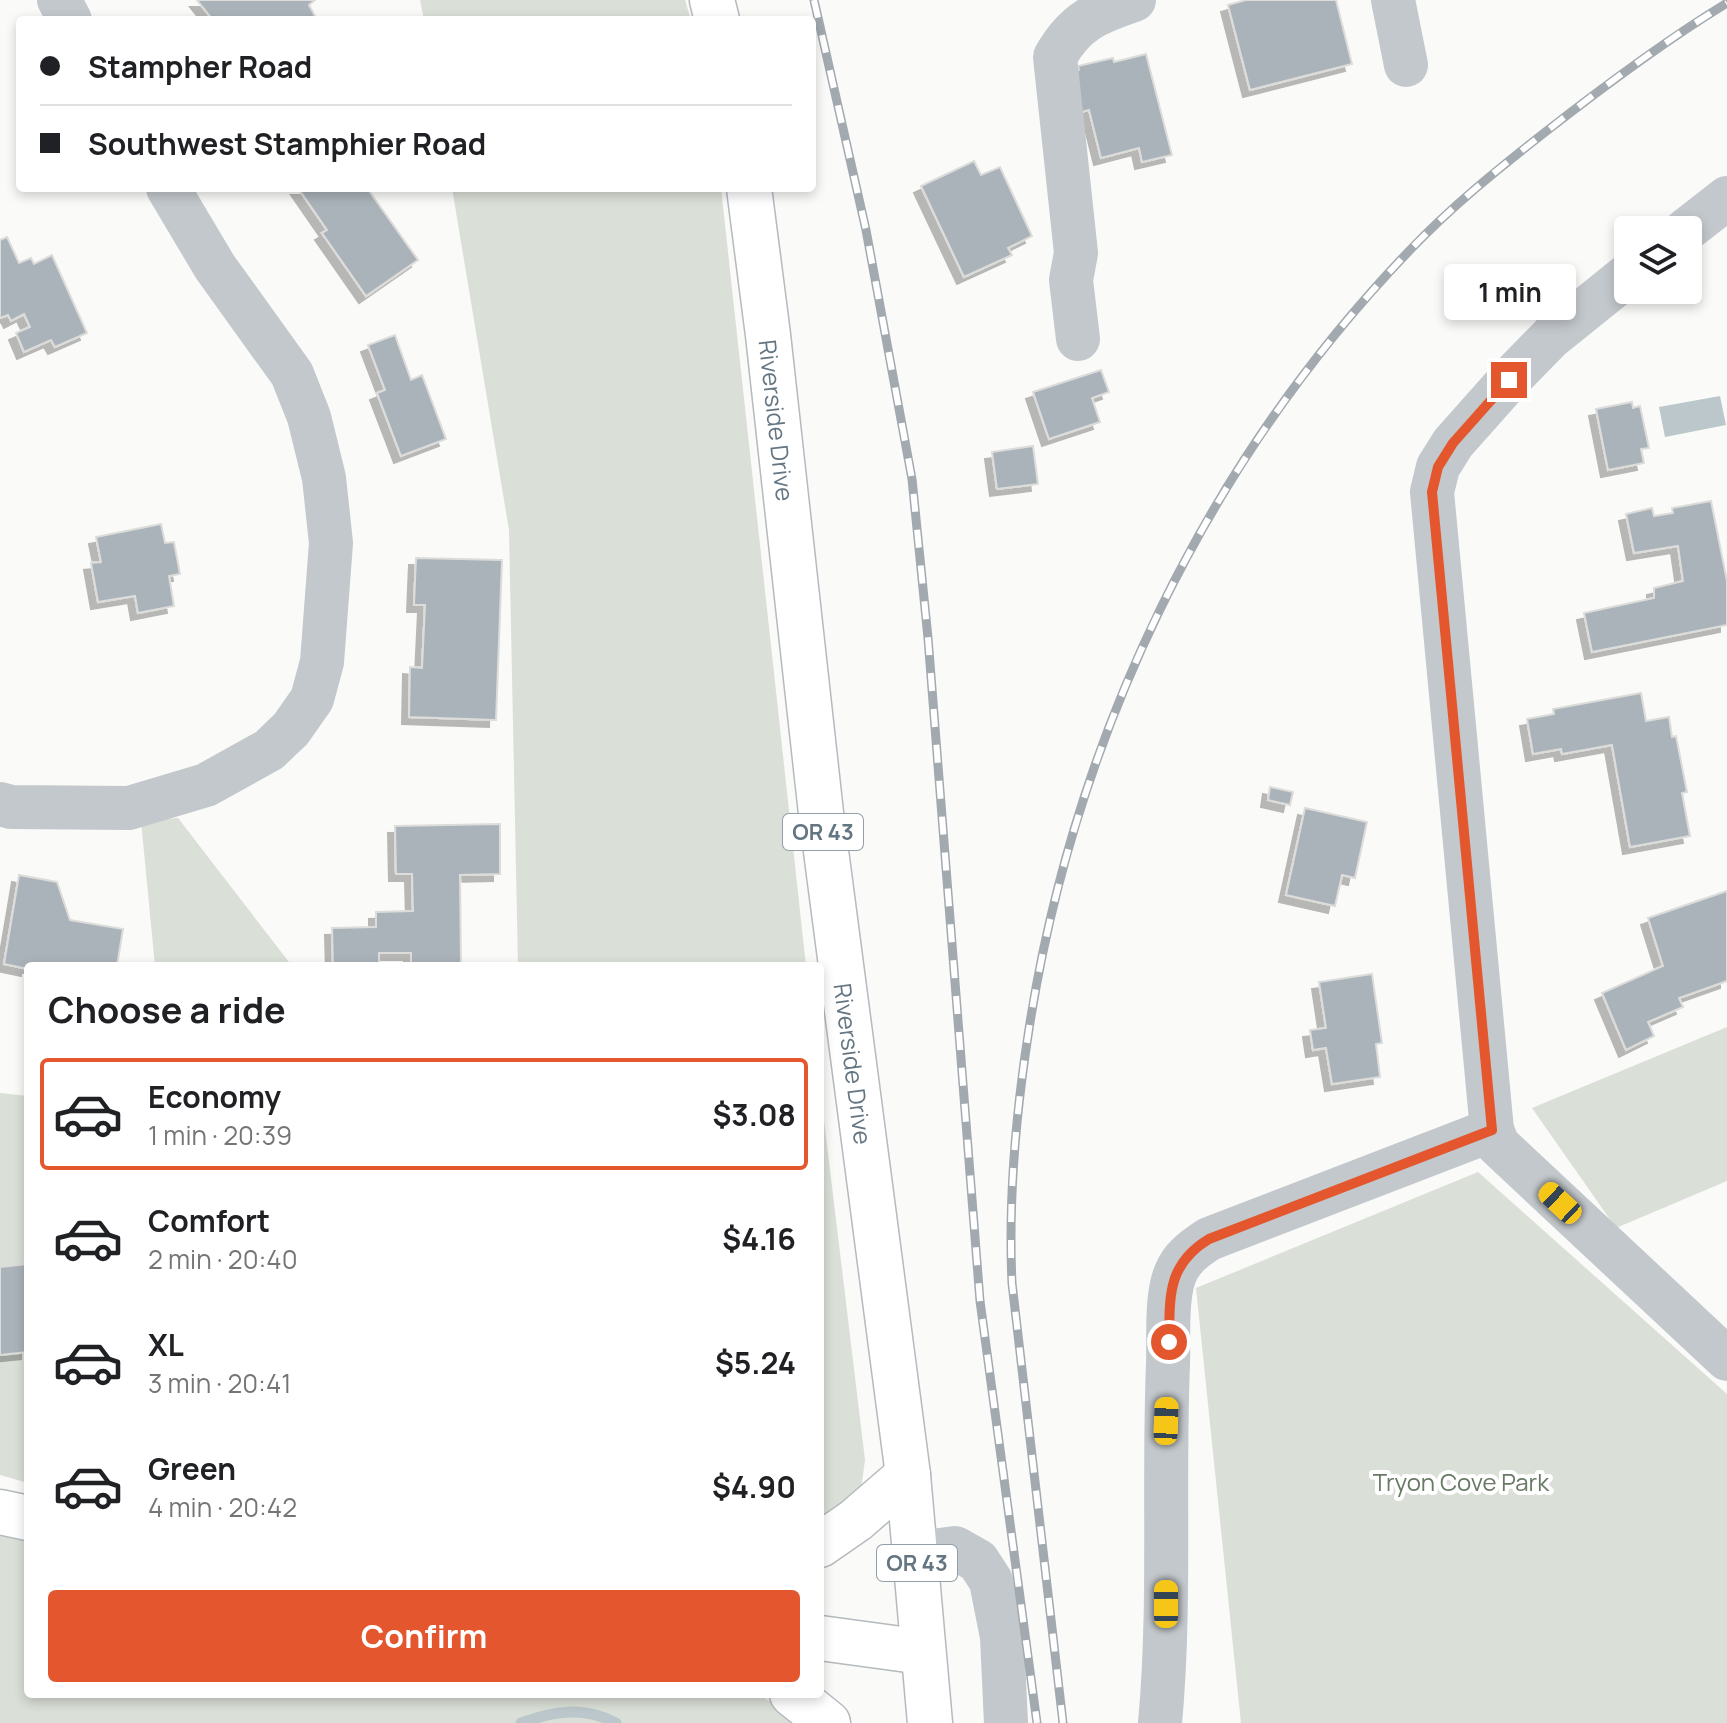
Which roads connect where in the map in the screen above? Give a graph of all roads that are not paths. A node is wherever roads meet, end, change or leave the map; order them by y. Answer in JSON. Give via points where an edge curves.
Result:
{"nodes":[{"id":1,"x":1134,"y":0,"type":"edge"},
{"id":2,"x":1393,"y":0,"type":"edge"},
{"id":3,"x":1406,"y":65,"type":"dead end"},
{"id":4,"x":170,"y":192,"type":"edge"},
{"id":5,"x":750,"y":192,"type":"edge"},
{"id":6,"x":1727,"y":198,"type":"edge"},
{"id":7,"x":1702,"y":218,"type":"edge"},
{"id":8,"x":1614,"y":286,"type":"edge"},
{"id":9,"x":1078,"y":339,"type":"dead end"},
{"id":10,"x":0,"y":804,"type":"edge"},
{"id":11,"x":1492,"y":1130,"type":"junction"},
{"id":12,"x":1727,"y":1359,"type":"edge"},
{"id":13,"x":908,"y":1475,"type":"junction"},
{"id":14,"x":0,"y":1512,"type":"edge"},
{"id":15,"x":24,"y":1517,"type":"edge"},
{"id":16,"x":824,"y":1542,"type":"edge"},
{"id":17,"x":917,"y":1553,"type":"junction"},
{"id":18,"x":824,"y":1639,"type":"edge"},
{"id":19,"x":923,"y":1652,"type":"junction"},
{"id":20,"x":797,"y":1698,"type":"edge"},
{"id":21,"x":828,"y":1723,"type":"edge"},
{"id":22,"x":930,"y":1723,"type":"edge"},
{"id":23,"x":1006,"y":1723,"type":"edge"},
{"id":24,"x":1160,"y":1723,"type":"edge"}],
"edges":[{"from":1,"to":9,"type":"street","via":[[1101,11],[1068,35],[1055,57],[1076,253],[1071,280]]},
{"from":2,"to":3,"type":"street"},
{"from":4,"to":10,"type":"street","via":[[215,267],[292,374],[309,417],[324,478],[331,543],[322,662],[312,699],[269,750],[206,785],[129,808]]},
{"from":5,"to":13,"type":"main road","name":"Riverside Drive","number":"OR 43","via":[[821,813]]},
{"from":6,"to":7,"type":"street"},
{"from":8,"to":11,"type":"street","via":[[1551,337],[1453,443],[1438,467],[1432,492]]},
{"from":11,"to":12,"type":"street","via":[[1498,1145]]},
{"from":11,"to":24,"type":"street","via":[[1209,1239],[1178,1268],[1171,1290]]},
{"from":13,"to":16,"type":"main road"},
{"from":13,"to":17,"type":"main road","name":"Riverside Drive","number":"OR 43"},
{"from":14,"to":15,"type":"main road"},
{"from":17,"to":19,"type":"main road","name":"Riverside Drive","number":"OR 43"},
{"from":17,"to":23,"type":"street","via":[[955,1548],[978,1561],[991,1581],[1002,1637]]},
{"from":18,"to":19,"type":"main road"},
{"from":19,"to":22,"type":"main road","number":"OR 43"},
{"from":20,"to":21,"type":"main road"}]}
